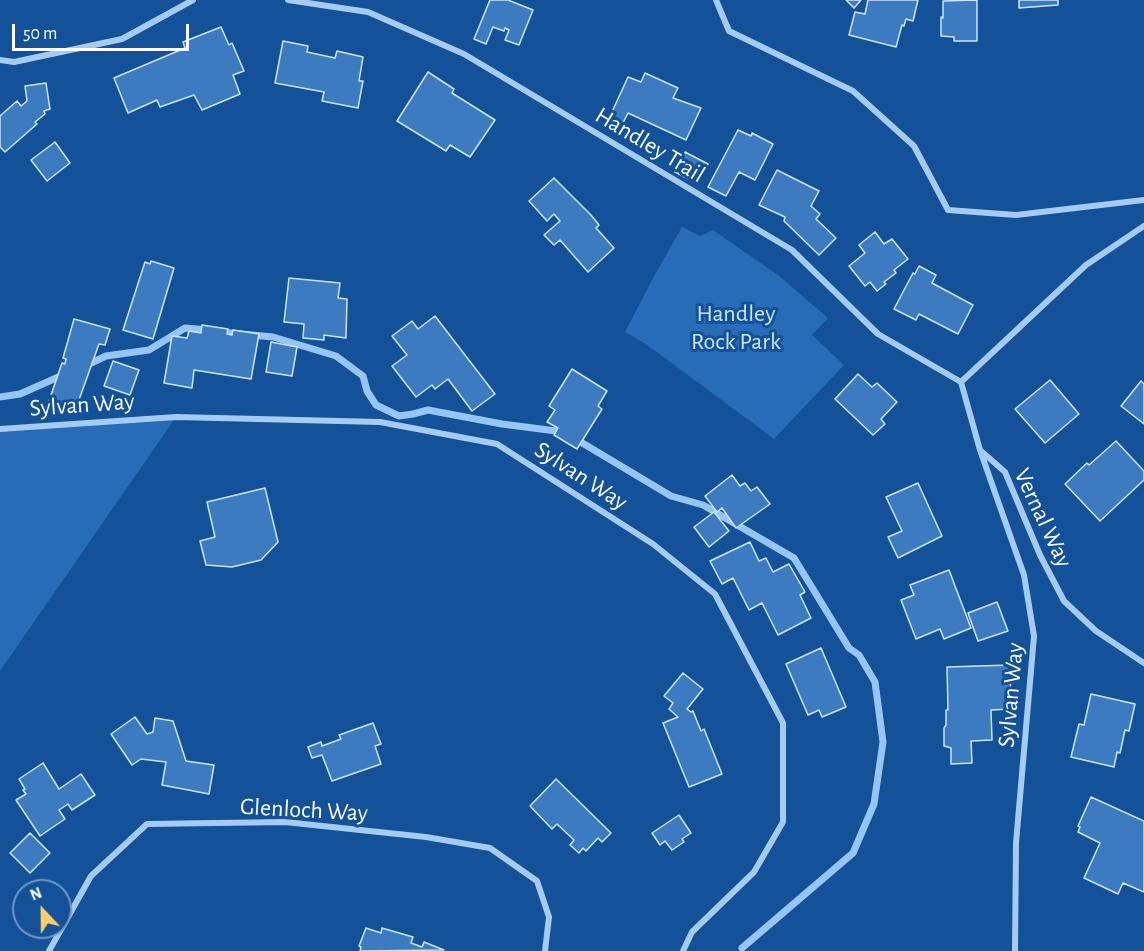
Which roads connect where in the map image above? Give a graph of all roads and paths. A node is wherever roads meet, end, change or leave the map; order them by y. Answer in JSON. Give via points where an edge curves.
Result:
{"nodes":[{"id":1,"x":193,"y":0,"type":"edge"},
{"id":2,"x":288,"y":0,"type":"edge"},
{"id":3,"x":716,"y":0,"type":"edge"},
{"id":4,"x":0,"y":60,"type":"edge"},
{"id":5,"x":1144,"y":200,"type":"edge"},
{"id":6,"x":1144,"y":226,"type":"edge"},
{"id":7,"x":961,"y":382,"type":"junction"},
{"id":8,"x":0,"y":429,"type":"edge"},
{"id":9,"x":980,"y":450,"type":"junction"},
{"id":10,"x":1144,"y":663,"type":"edge"},
{"id":11,"x":49,"y":951,"type":"edge"},
{"id":12,"x":545,"y":951,"type":"edge"},
{"id":13,"x":683,"y":951,"type":"edge"},
{"id":14,"x":1015,"y":951,"type":"edge"}],
"edges":[{"from":1,"to":4,"type":"street","via":[[122,39],[14,62]]},
{"from":2,"to":7,"type":"street","name":"Handley Trail","via":[[368,12],[464,54],[792,250],[878,334]]},
{"from":3,"to":5,"type":"street","via":[[729,31],[853,91],[914,146],[948,210],[1016,215]]},
{"from":6,"to":7,"type":"street","via":[[1086,265]]},
{"from":7,"to":9,"type":"street"},
{"from":8,"to":13,"type":"street","name":"Sylvan Way","via":[[176,417],[380,422],[497,444],[653,544],[715,594],[783,723],[783,822],[754,872],[692,932]]},
{"from":9,"to":10,"type":"street","name":"Vernal Way","via":[[1005,472],[1064,601],[1096,631]]},
{"from":9,"to":14,"type":"street","name":"Sylvan Way","via":[[1024,575],[1035,636],[1016,843]]},
{"from":11,"to":12,"type":"street","name":"Glenloch Way","via":[[92,876],[147,824],[274,822],[426,837],[490,848],[537,881],[549,917]]}]}
